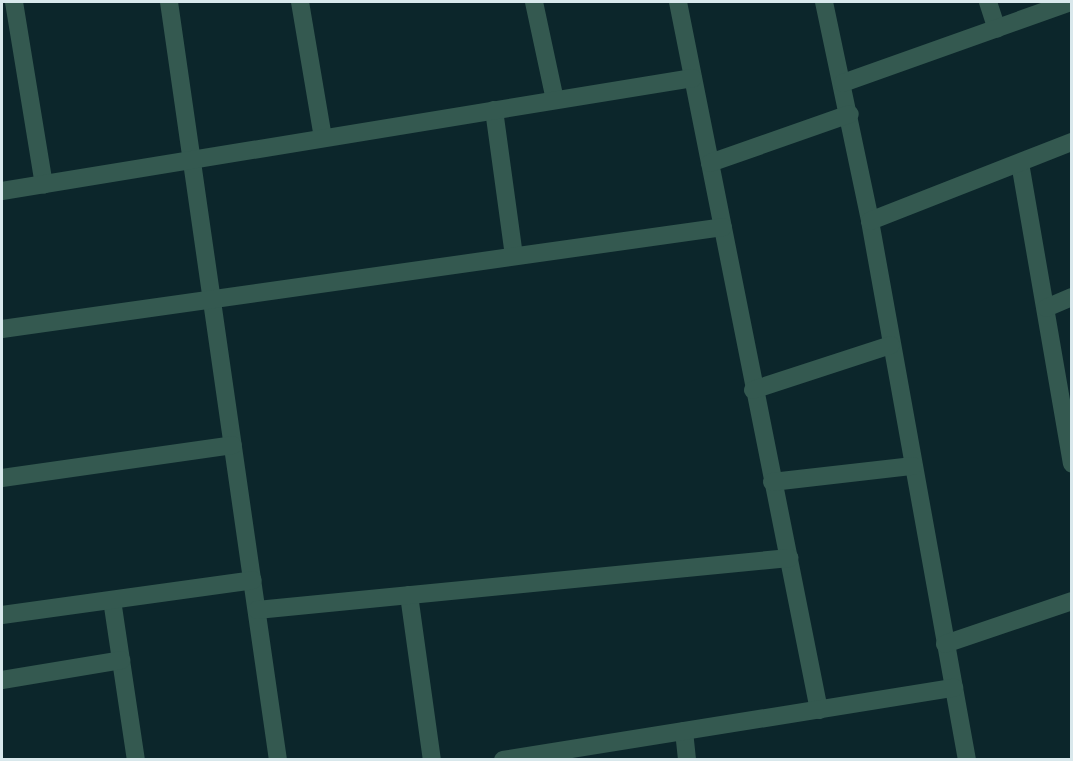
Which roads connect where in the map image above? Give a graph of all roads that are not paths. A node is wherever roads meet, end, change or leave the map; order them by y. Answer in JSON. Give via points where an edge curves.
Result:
{"nodes":[{"id":1,"x":14,"y":2,"type":"edge"},
{"id":2,"x":169,"y":2,"type":"edge"},
{"id":3,"x":300,"y":2,"type":"edge"},
{"id":4,"x":534,"y":2,"type":"edge"},
{"id":5,"x":678,"y":2,"type":"edge"},
{"id":6,"x":824,"y":2,"type":"edge"},
{"id":7,"x":988,"y":2,"type":"edge"},
{"id":8,"x":1071,"y":2,"type":"edge"},
{"id":9,"x":998,"y":28,"type":"junction"},
{"id":10,"x":693,"y":78,"type":"junction"},
{"id":11,"x":843,"y":84,"type":"junction"},
{"id":12,"x":555,"y":100,"type":"junction"},
{"id":13,"x":494,"y":110,"type":"junction"},
{"id":14,"x":850,"y":114,"type":"junction"},
{"id":15,"x":323,"y":138,"type":"junction"},
{"id":16,"x":1071,"y":142,"type":"edge"},
{"id":17,"x":192,"y":159,"type":"junction"},
{"id":18,"x":710,"y":163,"type":"junction"},
{"id":19,"x":1020,"y":163,"type":"junction"},
{"id":20,"x":44,"y":185,"type":"junction"},
{"id":21,"x":2,"y":191,"type":"edge"},
{"id":22,"x":870,"y":221,"type":"junction"},
{"id":23,"x":723,"y":227,"type":"junction"},
{"id":24,"x":514,"y":256,"type":"junction"},
{"id":25,"x":1071,"y":297,"type":"edge"},
{"id":26,"x":212,"y":300,"type":"junction"},
{"id":27,"x":1046,"y":308,"type":"junction"},
{"id":28,"x":2,"y":329,"type":"edge"},
{"id":29,"x":891,"y":345,"type":"junction"},
{"id":30,"x":753,"y":390,"type":"junction"},
{"id":31,"x":233,"y":445,"type":"junction"},
{"id":32,"x":1071,"y":453,"type":"edge"},
{"id":33,"x":913,"y":466,"type":"junction"},
{"id":34,"x":2,"y":477,"type":"edge"},
{"id":35,"x":772,"y":482,"type":"junction"},
{"id":36,"x":789,"y":558,"type":"junction"},
{"id":37,"x":253,"y":580,"type":"junction"},
{"id":38,"x":409,"y":595,"type":"junction"},
{"id":39,"x":112,"y":600,"type":"junction"},
{"id":40,"x":1071,"y":601,"type":"edge"},
{"id":41,"x":257,"y":610,"type":"junction"},
{"id":42,"x":2,"y":615,"type":"edge"},
{"id":43,"x":945,"y":644,"type":"junction"},
{"id":44,"x":121,"y":660,"type":"junction"},
{"id":45,"x":2,"y":680,"type":"edge"},
{"id":46,"x":954,"y":688,"type":"junction"},
{"id":47,"x":819,"y":710,"type":"junction"},
{"id":48,"x":684,"y":731,"type":"junction"},
{"id":49,"x":136,"y":759,"type":"edge"},
{"id":50,"x":278,"y":759,"type":"edge"},
{"id":51,"x":432,"y":759,"type":"edge"},
{"id":52,"x":503,"y":759,"type":"edge"},
{"id":53,"x":687,"y":759,"type":"edge"},
{"id":54,"x":967,"y":759,"type":"edge"}],
"edges":[{"from":1,"to":20,"type":"street"},
{"from":2,"to":17,"type":"street"},
{"from":3,"to":15,"type":"street"},
{"from":4,"to":12,"type":"street"},
{"from":5,"to":10,"type":"street"},
{"from":6,"to":11,"type":"street"},
{"from":7,"to":9,"type":"street"},
{"from":8,"to":9,"type":"street"},
{"from":9,"to":11,"type":"street"},
{"from":10,"to":12,"type":"street"},
{"from":10,"to":18,"type":"street"},
{"from":11,"to":14,"type":"street"},
{"from":12,"to":13,"type":"street"},
{"from":13,"to":15,"type":"street"},
{"from":13,"to":24,"type":"street"},
{"from":14,"to":18,"type":"street"},
{"from":14,"to":22,"type":"street"},
{"from":15,"to":17,"type":"street"},
{"from":16,"to":19,"type":"street"},
{"from":17,"to":20,"type":"street"},
{"from":17,"to":26,"type":"street"},
{"from":18,"to":23,"type":"street"},
{"from":19,"to":22,"type":"street"},
{"from":19,"to":27,"type":"street"},
{"from":20,"to":21,"type":"street"},
{"from":22,"to":29,"type":"street"},
{"from":23,"to":24,"type":"street"},
{"from":23,"to":30,"type":"street"},
{"from":24,"to":26,"type":"street"},
{"from":25,"to":27,"type":"street"},
{"from":26,"to":28,"type":"street"},
{"from":26,"to":31,"type":"street"},
{"from":27,"to":32,"type":"street"},
{"from":29,"to":30,"type":"street"},
{"from":29,"to":33,"type":"street"},
{"from":30,"to":35,"type":"street"},
{"from":31,"to":34,"type":"street"},
{"from":31,"to":37,"type":"street"},
{"from":33,"to":35,"type":"street"},
{"from":33,"to":43,"type":"street"},
{"from":35,"to":36,"type":"street"},
{"from":36,"to":38,"type":"street"},
{"from":36,"to":47,"type":"street"},
{"from":37,"to":39,"type":"street"},
{"from":37,"to":41,"type":"street"},
{"from":38,"to":41,"type":"street"},
{"from":38,"to":51,"type":"street"},
{"from":39,"to":42,"type":"street"},
{"from":39,"to":44,"type":"street"},
{"from":40,"to":43,"type":"street"},
{"from":41,"to":50,"type":"street"},
{"from":43,"to":46,"type":"street"},
{"from":44,"to":45,"type":"street"},
{"from":44,"to":49,"type":"street"},
{"from":46,"to":47,"type":"street"},
{"from":46,"to":54,"type":"street"},
{"from":47,"to":48,"type":"street"},
{"from":48,"to":52,"type":"street"},
{"from":48,"to":53,"type":"street"}]}
